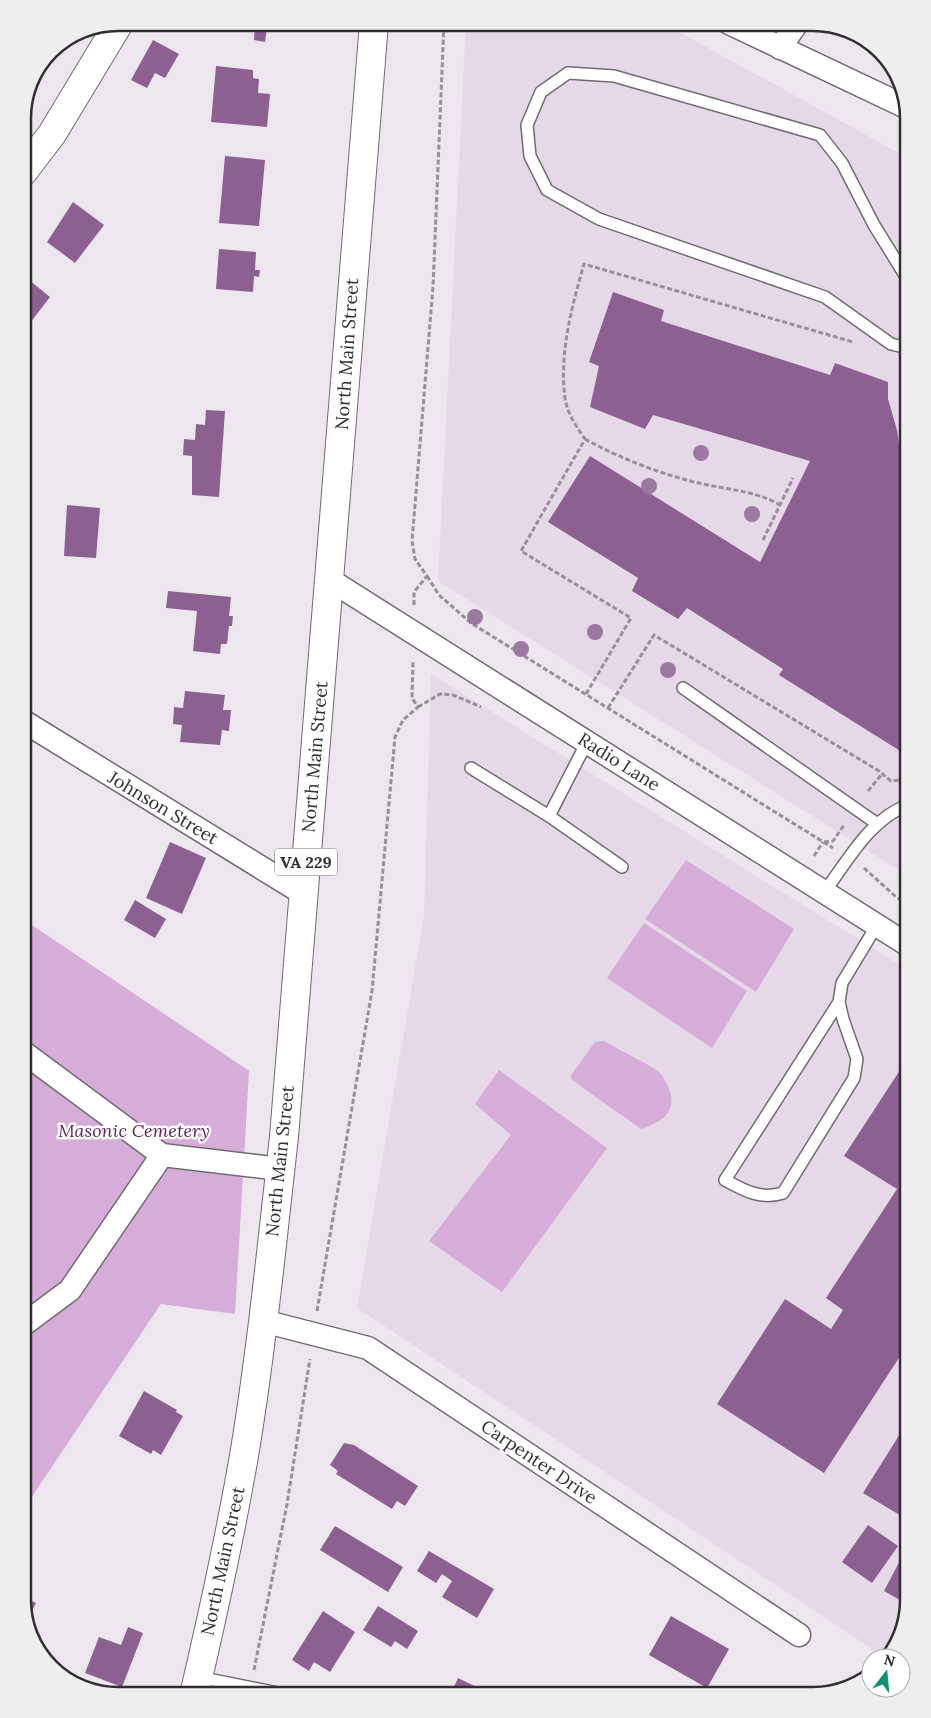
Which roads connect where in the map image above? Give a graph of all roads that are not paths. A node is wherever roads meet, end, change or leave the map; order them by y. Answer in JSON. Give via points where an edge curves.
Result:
{"nodes":[{"id":1,"x":373,"y":31,"type":"edge"},
{"id":2,"x":745,"y":31,"type":"edge"},
{"id":3,"x":792,"y":31,"type":"edge"},
{"id":4,"x":113,"y":32,"type":"edge"},
{"id":5,"x":780,"y":48,"type":"junction"},
{"id":6,"x":898,"y":103,"type":"edge"},
{"id":7,"x":31,"y":162,"type":"edge"},
{"id":8,"x":900,"y":267,"type":"edge"},
{"id":9,"x":900,"y":346,"type":"edge"},
{"id":10,"x":330,"y":580,"type":"junction"},
{"id":11,"x":683,"y":688,"type":"dead end"},
{"id":12,"x":31,"y":726,"type":"edge"},
{"id":13,"x":587,"y":742,"type":"junction"},
{"id":14,"x":471,"y":768,"type":"dead end"},
{"id":15,"x":900,"y":808,"type":"edge"},
{"id":16,"x":549,"y":816,"type":"junction"},
{"id":17,"x":876,"y":823,"type":"junction"},
{"id":18,"x":622,"y":866,"type":"dead end"},
{"id":19,"x":825,"y":891,"type":"junction"},
{"id":20,"x":304,"y":894,"type":"junction"},
{"id":21,"x":877,"y":925,"type":"junction"},
{"id":22,"x":900,"y":940,"type":"edge"},
{"id":23,"x":839,"y":1002,"type":"junction"},
{"id":24,"x":31,"y":1058,"type":"edge"},
{"id":25,"x":162,"y":1155,"type":"junction"},
{"id":26,"x":280,"y":1169,"type":"junction"},
{"id":27,"x":31,"y":1318,"type":"edge"},
{"id":28,"x":263,"y":1321,"type":"junction"},
{"id":29,"x":799,"y":1635,"type":"dead end"},
{"id":30,"x":196,"y":1686,"type":"edge"},
{"id":31,"x":223,"y":1687,"type":"edge"}],
"edges":[{"from":1,"to":10,"type":"main road","name":"North Main Street","number":"VA 229"},
{"from":2,"to":5,"type":"street"},
{"from":3,"to":5,"type":"street"},
{"from":4,"to":7,"type":"main road","via":[[52,134]]},
{"from":5,"to":6,"type":"street"},
{"from":8,"to":9,"type":"lane","via":[[842,163],[820,135],[614,76],[568,73],[541,92],[527,125],[530,156],[547,190],[599,220],[824,297],[891,344]]},
{"from":10,"to":13,"type":"street","name":"Radio Lane"},
{"from":10,"to":20,"type":"main road","name":"North Main Street","number":"VA 229"},
{"from":11,"to":17,"type":"lane"},
{"from":12,"to":20,"type":"street","name":"Johnson Street"},
{"from":13,"to":16,"type":"lane"},
{"from":13,"to":19,"type":"street","name":"Radio Lane"},
{"from":14,"to":16,"type":"lane"},
{"from":15,"to":17,"type":"lane"},
{"from":16,"to":18,"type":"lane"},
{"from":17,"to":19,"type":"lane"},
{"from":19,"to":21,"type":"street","name":"Radio Lane"},
{"from":20,"to":26,"type":"main road","name":"North Main Street","number":"VA 229"},
{"from":21,"to":22,"type":"street","name":"Radio Lane"},
{"from":21,"to":23,"type":"lane","via":[[842,983]]},
{"from":23,"to":23,"type":"lane","via":[[857,1058],[854,1078],[783,1194],[757,1196],[725,1180]]},
{"from":24,"to":25,"type":"street"},
{"from":25,"to":26,"type":"street"},
{"from":25,"to":27,"type":"street","via":[[70,1290]]},
{"from":26,"to":28,"type":"main road","name":"North Main Street","number":"VA 229"},
{"from":28,"to":29,"type":"street","name":"Carpenter Drive","via":[[368,1348]]},
{"from":28,"to":30,"type":"main road","name":"North Main Street","number":"VA 229","via":[[245,1450],[220,1583]]},
{"from":30,"to":31,"type":"lane"}]}
